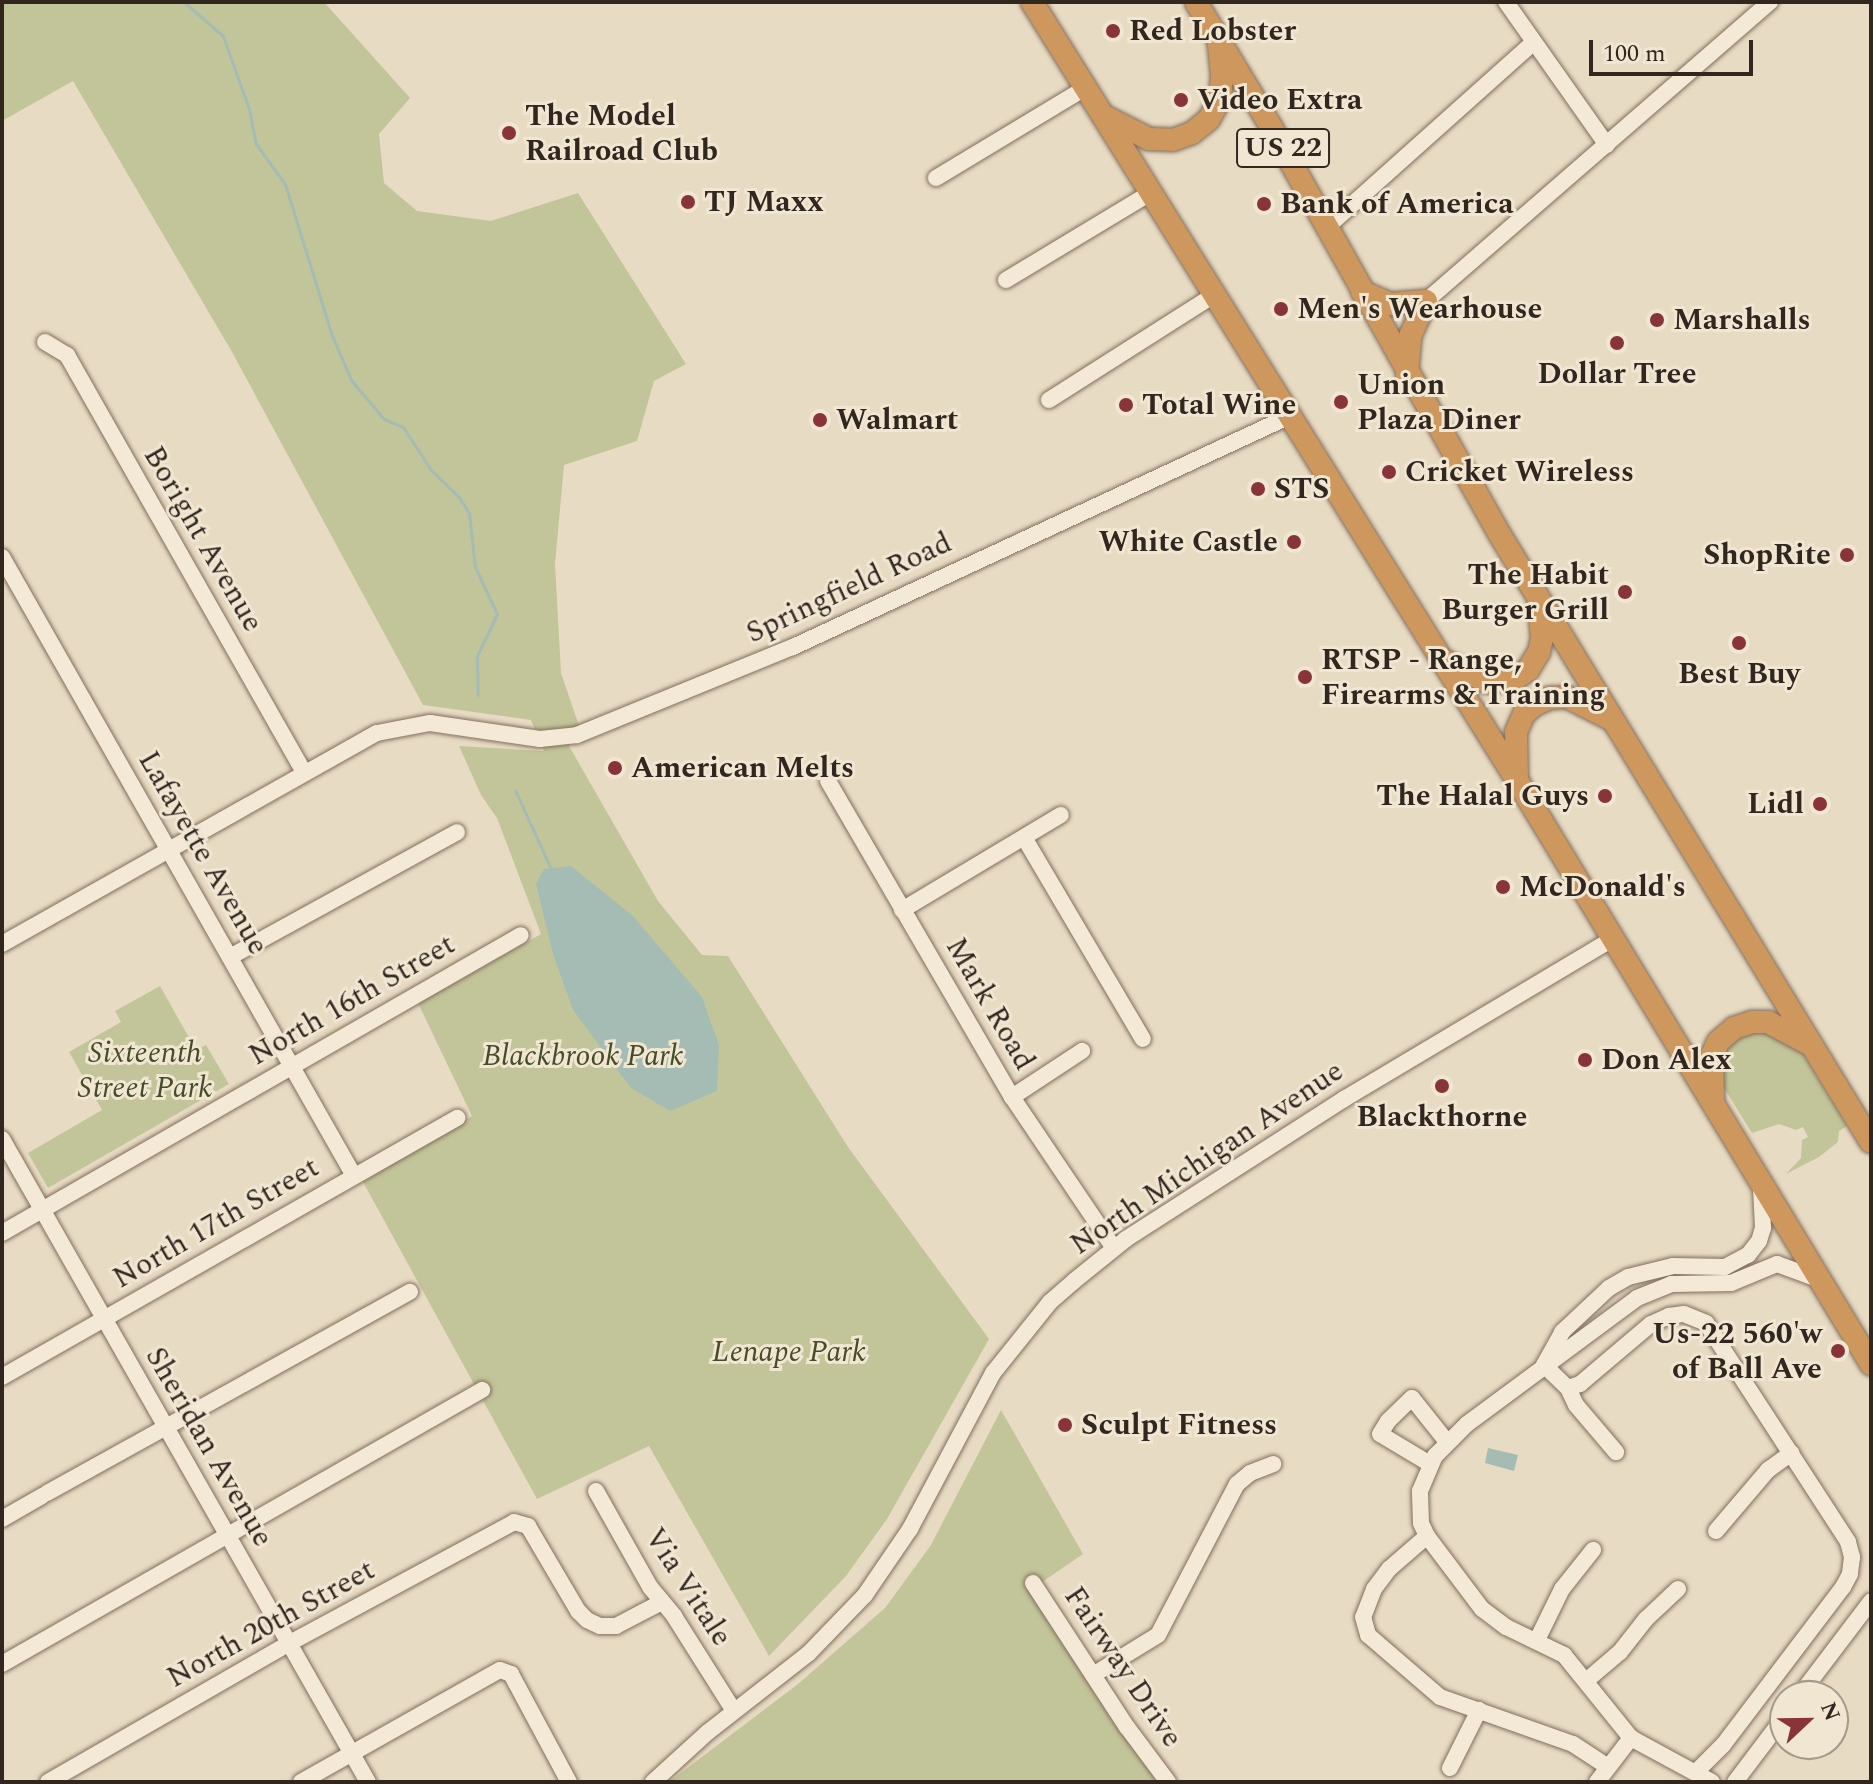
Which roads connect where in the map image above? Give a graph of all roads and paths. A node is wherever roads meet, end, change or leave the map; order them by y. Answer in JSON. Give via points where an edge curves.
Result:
{"nodes":[{"id":1,"x":1032,"y":2,"type":"edge"},
{"id":2,"x":1196,"y":2,"type":"edge"},
{"id":3,"x":1506,"y":2,"type":"edge"},
{"id":4,"x":1770,"y":2,"type":"edge"},
{"id":5,"x":1218,"y":36,"type":"junction"},
{"id":6,"x":1533,"y":43,"type":"junction"},
{"id":7,"x":1085,"y":88,"type":"junction"},
{"id":8,"x":1101,"y":114,"type":"junction"},
{"id":9,"x":1607,"y":145,"type":"junction"},
{"id":10,"x":936,"y":178,"type":"dead end"},
{"id":11,"x":1150,"y":193,"type":"junction"},
{"id":12,"x":1327,"y":227,"type":"junction"},
{"id":13,"x":1006,"y":280,"type":"dead end"},
{"id":14,"x":1362,"y":292,"type":"junction"},
{"id":15,"x":1214,"y":295,"type":"junction"},
{"id":16,"x":1426,"y":301,"type":"junction"},
{"id":17,"x":45,"y":342,"type":"dead end"},
{"id":18,"x":1407,"y":375,"type":"junction"},
{"id":19,"x":1049,"y":400,"type":"dead end"},
{"id":20,"x":1290,"y":416,"type":"junction"},
{"id":21,"x":2,"y":557,"type":"edge"},
{"id":22,"x":1537,"y":596,"type":"junction"},
{"id":23,"x":1442,"y":660,"type":"junction"},
{"id":24,"x":1616,"y":724,"type":"junction"},
{"id":25,"x":304,"y":773,"type":"junction"},
{"id":26,"x":828,"y":781,"type":"dead end"},
{"id":27,"x":1518,"y":782,"type":"junction"},
{"id":28,"x":1061,"y":815,"type":"dead end"},
{"id":29,"x":457,"y":832,"type":"dead end"},
{"id":30,"x":1025,"y":839,"type":"junction"},
{"id":31,"x":168,"y":849,"type":"junction"},
{"id":32,"x":902,"y":910,"type":"junction"},
{"id":33,"x":521,"y":935,"type":"dead end"},
{"id":34,"x":1612,"y":939,"type":"junction"},
{"id":35,"x":2,"y":944,"type":"edge"},
{"id":36,"x":230,"y":957,"type":"junction"},
{"id":37,"x":1143,"y":1039,"type":"dead end"},
{"id":38,"x":1811,"y":1046,"type":"junction"},
{"id":39,"x":1082,"y":1051,"type":"dead end"},
{"id":40,"x":292,"y":1067,"type":"junction"},
{"id":41,"x":1012,"y":1097,"type":"junction"},
{"id":42,"x":1713,"y":1108,"type":"junction"},
{"id":43,"x":457,"y":1118,"type":"dead end"},
{"id":44,"x":2,"y":1139,"type":"edge"},
{"id":45,"x":1871,"y":1142,"type":"edge"},
{"id":46,"x":354,"y":1176,"type":"junction"},
{"id":47,"x":1761,"y":1186,"type":"junction"},
{"id":48,"x":42,"y":1210,"type":"junction"},
{"id":49,"x":2,"y":1233,"type":"edge"},
{"id":50,"x":1114,"y":1248,"type":"junction"},
{"id":51,"x":1818,"y":1279,"type":"junction"},
{"id":52,"x":410,"y":1292,"type":"dead end"},
{"id":53,"x":105,"y":1319,"type":"junction"},
{"id":54,"x":1871,"y":1364,"type":"edge"},
{"id":55,"x":1544,"y":1365,"type":"junction"},
{"id":56,"x":2,"y":1377,"type":"edge"},
{"id":57,"x":1568,"y":1388,"type":"junction"},
{"id":58,"x":482,"y":1390,"type":"dead end"},
{"id":59,"x":165,"y":1426,"type":"junction"},
{"id":60,"x":1447,"y":1442,"type":"junction"},
{"id":61,"x":1616,"y":1452,"type":"dead end"},
{"id":62,"x":1791,"y":1453,"type":"junction"},
{"id":63,"x":1273,"y":1464,"type":"dead end"},
{"id":64,"x":1430,"y":1464,"type":"junction"},
{"id":65,"x":596,"y":1491,"type":"dead end"},
{"id":66,"x":2,"y":1519,"type":"edge"},
{"id":67,"x":1716,"y":1531,"type":"dead end"},
{"id":68,"x":228,"y":1535,"type":"junction"},
{"id":69,"x":1427,"y":1536,"type":"junction"},
{"id":70,"x":1593,"y":1550,"type":"dead end"},
{"id":71,"x":1033,"y":1583,"type":"dead end"},
{"id":72,"x":1678,"y":1589,"type":"dead end"},
{"id":73,"x":1871,"y":1601,"type":"edge"},
{"id":74,"x":662,"y":1602,"type":"junction"},
{"id":75,"x":1537,"y":1640,"type":"junction"},
{"id":76,"x":290,"y":1644,"type":"junction"},
{"id":77,"x":2,"y":1664,"type":"edge"},
{"id":78,"x":1093,"y":1675,"type":"junction"},
{"id":79,"x":1587,"y":1680,"type":"junction"},
{"id":80,"x":1811,"y":1680,"type":"edge"},
{"id":81,"x":1479,"y":1710,"type":"junction"},
{"id":82,"x":734,"y":1711,"type":"junction"},
{"id":83,"x":1769,"y":1737,"type":"edge"},
{"id":84,"x":1631,"y":1738,"type":"junction"},
{"id":85,"x":352,"y":1753,"type":"junction"},
{"id":86,"x":1608,"y":1767,"type":"junction"},
{"id":87,"x":1450,"y":1768,"type":"dead end"},
{"id":88,"x":1696,"y":1772,"type":"junction"},
{"id":89,"x":563,"y":1780,"type":"edge"},
{"id":90,"x":48,"y":1782,"type":"edge"},
{"id":91,"x":301,"y":1782,"type":"edge"},
{"id":92,"x":368,"y":1782,"type":"edge"},
{"id":93,"x":653,"y":1782,"type":"edge"},
{"id":94,"x":1168,"y":1782,"type":"edge"},
{"id":95,"x":1597,"y":1782,"type":"edge"},
{"id":96,"x":1712,"y":1782,"type":"edge"},
{"id":97,"x":1735,"y":1782,"type":"edge"}],
"edges":[{"from":1,"to":7,"type":"highway"},
{"from":2,"to":5,"type":"highway","number":"US 22"},
{"from":3,"to":6,"type":"street"},
{"from":4,"to":9,"type":"street"},
{"from":5,"to":8,"type":"highway","via":[[1221,91],[1214,113],[1198,129],[1180,138],[1157,140],[1141,137]]},
{"from":5,"to":12,"type":"highway","number":"US 22"},
{"from":6,"to":9,"type":"street"},
{"from":6,"to":12,"type":"street"},
{"from":7,"to":8,"type":"highway"},
{"from":7,"to":10,"type":"street"},
{"from":8,"to":11,"type":"highway"},
{"from":9,"to":16,"type":"street"},
{"from":11,"to":13,"type":"street"},
{"from":11,"to":15,"type":"highway"},
{"from":12,"to":14,"type":"highway","number":"US 22"},
{"from":14,"to":16,"type":"highway","via":[[1390,304]]},
{"from":14,"to":18,"type":"highway","number":"US 22"},
{"from":15,"to":19,"type":"street"},
{"from":15,"to":20,"type":"highway"},
{"from":16,"to":18,"type":"highway","via":[[1410,336]]},
{"from":17,"to":25,"type":"street","name":"Boright Avenue","via":[[67,355]]},
{"from":18,"to":22,"type":"highway","number":"US 22"},
{"from":20,"to":23,"type":"highway"},
{"from":20,"to":25,"type":"street","name":"Springfield Road","via":[[793,647],[577,735],[532,738],[416,723],[366,738]]},
{"from":21,"to":31,"type":"street","name":"Lafayette Avenue"},
{"from":22,"to":23,"type":"highway","via":[[1541,645],[1521,675],[1487,682]]},
{"from":22,"to":24,"type":"highway","number":"US 22"},
{"from":23,"to":27,"type":"highway"},
{"from":24,"to":27,"type":"highway","via":[[1574,699],[1550,698],[1534,705],[1516,732]]},
{"from":24,"to":38,"type":"highway","number":"US 22"},
{"from":25,"to":31,"type":"street","name":"Springfield Road"},
{"from":26,"to":32,"type":"street","name":"Mark Road"},
{"from":27,"to":34,"type":"highway"},
{"from":28,"to":30,"type":"street"},
{"from":29,"to":36,"type":"street"},
{"from":30,"to":32,"type":"street"},
{"from":30,"to":37,"type":"street"},
{"from":31,"to":35,"type":"street","name":"Springfield Road"},
{"from":31,"to":36,"type":"street","name":"Lafayette Avenue"},
{"from":32,"to":41,"type":"street","name":"Mark Road"},
{"from":33,"to":40,"type":"street","name":"North 16th Street"},
{"from":34,"to":42,"type":"highway"},
{"from":34,"to":50,"type":"street","name":"North Michigan Avenue","via":[[1344,1099]]},
{"from":36,"to":40,"type":"street","name":"Lafayette Avenue"},
{"from":38,"to":42,"type":"highway","via":[[1768,1022],[1734,1028],[1712,1055]]},
{"from":38,"to":45,"type":"highway","number":"US 22"},
{"from":39,"to":41,"type":"street"},
{"from":40,"to":46,"type":"street","name":"Lafayette Avenue"},
{"from":40,"to":48,"type":"street","name":"North 16th Street"},
{"from":41,"to":50,"type":"street","name":"Mark Road"},
{"from":42,"to":47,"type":"highway"},
{"from":43,"to":46,"type":"street","name":"North 17th Street"},
{"from":44,"to":48,"type":"street","name":"Sheridan Avenue"},
{"from":46,"to":53,"type":"street","name":"North 17th Street"},
{"from":47,"to":51,"type":"highway"},
{"from":47,"to":55,"type":"street","via":[[1763,1228],[1748,1255],[1725,1267],[1673,1266],[1628,1277],[1562,1332]]},
{"from":48,"to":49,"type":"street","name":"North 16th Street"},
{"from":48,"to":53,"type":"street","name":"Sheridan Avenue"},
{"from":50,"to":82,"type":"street","name":"North Michigan Avenue","via":[[1050,1302],[993,1373],[910,1529],[865,1595],[808,1654]]},
{"from":51,"to":54,"type":"highway"},
{"from":51,"to":55,"type":"street","via":[[1777,1264],[1725,1284],[1671,1284],[1637,1298]]},
{"from":52,"to":59,"type":"street"},
{"from":53,"to":56,"type":"street","name":"North 17th Street"},
{"from":53,"to":59,"type":"street","name":"Sheridan Avenue"},
{"from":55,"to":57,"type":"street"},
{"from":55,"to":60,"type":"street"},
{"from":57,"to":61,"type":"street"},
{"from":57,"to":62,"type":"street","via":[[1603,1367],[1651,1324],[1684,1314],[1715,1333]]},
{"from":58,"to":68,"type":"street"},
{"from":59,"to":66,"type":"street"},
{"from":59,"to":68,"type":"street","name":"Sheridan Avenue"},
{"from":60,"to":64,"type":"street"},
{"from":60,"to":64,"type":"street","via":[[1412,1398],[1388,1421],[1380,1434]]},
{"from":62,"to":67,"type":"street","via":[[1739,1500]]},
{"from":62,"to":88,"type":"street","via":[[1848,1542],[1850,1574],[1723,1745]]},
{"from":63,"to":78,"type":"street","via":[[1237,1484],[1165,1627]]},
{"from":64,"to":69,"type":"street","via":[[1418,1508]]},
{"from":65,"to":74,"type":"street","name":"Via Vitale"},
{"from":68,"to":76,"type":"street","name":"Sheridan Avenue"},
{"from":68,"to":77,"type":"street"},
{"from":69,"to":75,"type":"street","via":[[1482,1609]]},
{"from":69,"to":81,"type":"street","via":[[1374,1589],[1364,1626],[1374,1643],[1426,1687]]},
{"from":70,"to":75,"type":"street","via":[[1562,1589]]},
{"from":71,"to":78,"type":"street","name":"Fairway Drive"},
{"from":72,"to":79,"type":"street"},
{"from":73,"to":80,"type":"street"},
{"from":74,"to":76,"type":"street","name":"North 20th Street","via":[[616,1626],[587,1620],[523,1522],[514,1522]]},
{"from":74,"to":82,"type":"street","name":"Via Vitale"},
{"from":75,"to":79,"type":"street","via":[[1564,1655]]},
{"from":76,"to":85,"type":"street","name":"Sheridan Avenue"},
{"from":76,"to":90,"type":"street","name":"North 20th Street"},
{"from":78,"to":94,"type":"street","name":"Fairway Drive"},
{"from":79,"to":84,"type":"street"},
{"from":81,"to":86,"type":"street","via":[[1573,1744]]},
{"from":81,"to":87,"type":"street"},
{"from":82,"to":93,"type":"street","name":"North Michigan Avenue"},
{"from":83,"to":97,"type":"street"},
{"from":84,"to":86,"type":"street"},
{"from":84,"to":88,"type":"street"},
{"from":85,"to":89,"type":"street","via":[[500,1670],[511,1674]]},
{"from":85,"to":91,"type":"street"},
{"from":85,"to":92,"type":"street","name":"Sheridan Avenue"},
{"from":86,"to":95,"type":"street"},
{"from":88,"to":96,"type":"street"}]}
